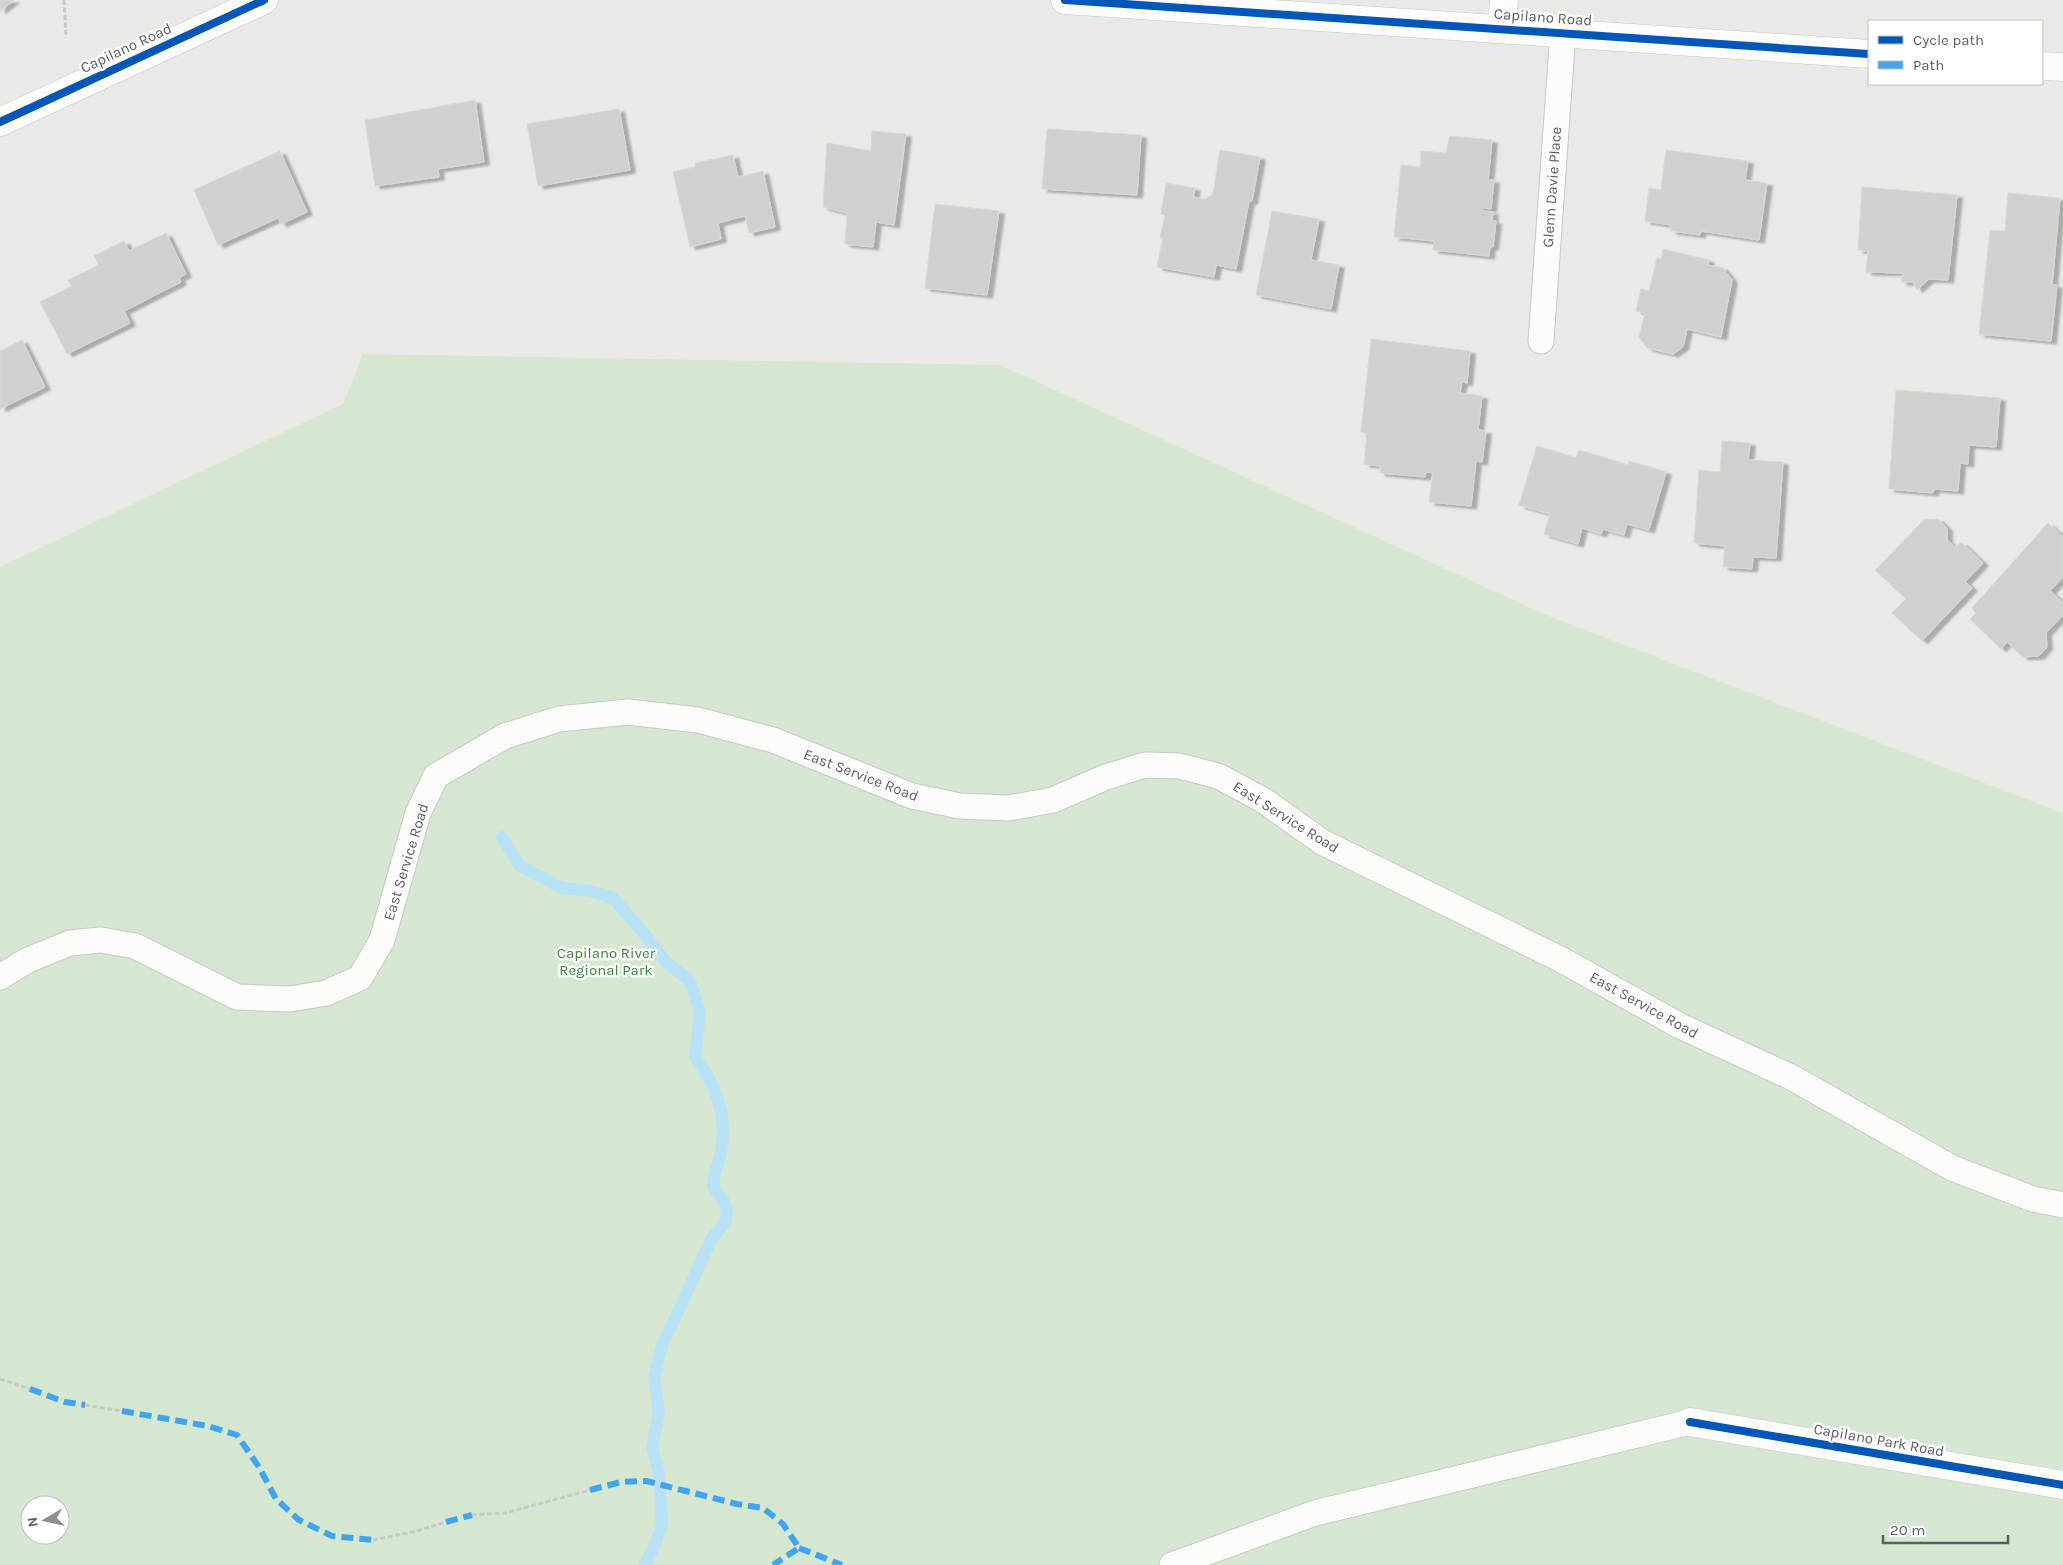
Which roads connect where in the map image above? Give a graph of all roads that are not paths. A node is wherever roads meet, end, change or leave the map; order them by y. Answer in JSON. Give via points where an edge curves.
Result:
{"nodes":[{"id":1,"x":264,"y":0,"type":"edge"},
{"id":2,"x":1065,"y":0,"type":"edge"},
{"id":3,"x":1504,"y":0,"type":"edge"},
{"id":4,"x":1143,"y":2,"type":"edge"},
{"id":5,"x":1502,"y":28,"type":"junction"},
{"id":6,"x":1563,"y":32,"type":"junction"},
{"id":7,"x":1868,"y":54,"type":"edge"},
{"id":8,"x":2043,"y":66,"type":"edge"},
{"id":9,"x":2063,"y":67,"type":"edge"},
{"id":10,"x":0,"y":122,"type":"edge"},
{"id":11,"x":1541,"y":341,"type":"dead end"},
{"id":12,"x":0,"y":977,"type":"edge"},
{"id":13,"x":2063,"y":1205,"type":"edge"},
{"id":14,"x":1690,"y":1422,"type":"joint"},
{"id":15,"x":2063,"y":1485,"type":"edge"},
{"id":16,"x":1172,"y":1565,"type":"edge"}],
"edges":[{"from":1,"to":10,"type":"main road","name":"Capilano Road"},
{"from":2,"to":4,"type":"main road","name":"Capilano Road"},
{"from":3,"to":5,"type":"main road"},
{"from":4,"to":5,"type":"main road","name":"Capilano Road"},
{"from":5,"to":6,"type":"main road","name":"Capilano Road"},
{"from":6,"to":7,"type":"main road","name":"Capilano Road"},
{"from":6,"to":11,"type":"lane","name":"Glenn Davie Place"},
{"from":8,"to":9,"type":"main road"},
{"from":12,"to":13,"type":"lane","name":"East Service Road","via":[[28,960],[70,943],[101,940],[134,946],[237,997],[290,999],[326,993],[360,978],[382,940],[418,812],[436,776],[505,736],[559,719],[628,712],[698,720],[773,740],[912,796],[960,806],[1009,808],[1053,800],[1106,777],[1145,766],[1179,766],[1218,776],[1263,800],[1322,842],[1562,960],[1680,1026],[1792,1077],[1952,1168],[2033,1199]]},
{"from":14,"to":15,"type":"main road","name":"Capilano Park Road"},
{"from":14,"to":16,"type":"lane","via":[[1315,1513]]}]}
